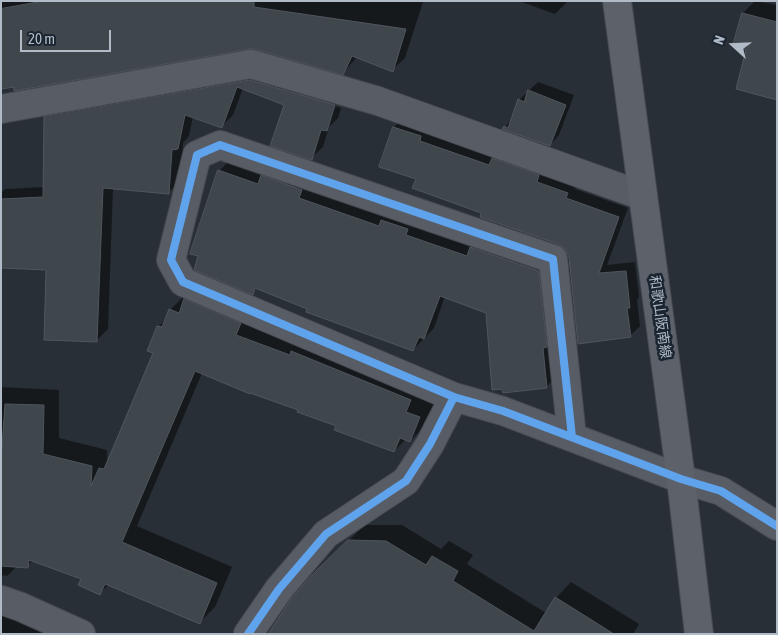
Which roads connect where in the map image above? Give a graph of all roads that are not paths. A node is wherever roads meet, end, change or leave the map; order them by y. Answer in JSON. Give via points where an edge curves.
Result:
{"nodes":[{"id":1,"x":617,"y":1,"type":"edge"},
{"id":2,"x":1,"y":109,"type":"edge"},
{"id":3,"x":643,"y":196,"type":"junction"},
{"id":4,"x":454,"y":397,"type":"junction"},
{"id":5,"x":572,"y":437,"type":"junction"},
{"id":6,"x":681,"y":478,"type":"junction"},
{"id":7,"x":777,"y":526,"type":"edge"},
{"id":8,"x":1,"y":600,"type":"edge"},
{"id":9,"x":81,"y":634,"type":"edge"},
{"id":10,"x":248,"y":634,"type":"edge"},
{"id":11,"x":699,"y":634,"type":"edge"}],
"edges":[{"from":1,"to":3,"type":"main road","name":"和歌山阪南線"},
{"from":2,"to":3,"type":"street","via":[[251,64],[378,101]]},
{"from":3,"to":6,"type":"main road","name":"和歌山阪南線"},
{"from":4,"to":5,"type":"street","via":[[503,410]]},
{"from":4,"to":5,"type":"street","via":[[183,282],[171,260],[197,155],[220,144],[553,259]]},
{"from":4,"to":10,"type":"street","via":[[406,481],[326,534],[279,589]]},
{"from":5,"to":6,"type":"street"},
{"from":6,"to":7,"type":"street","via":[[720,491]]},
{"from":6,"to":11,"type":"main road","name":"和歌山阪南線"},
{"from":8,"to":9,"type":"street"}]}
